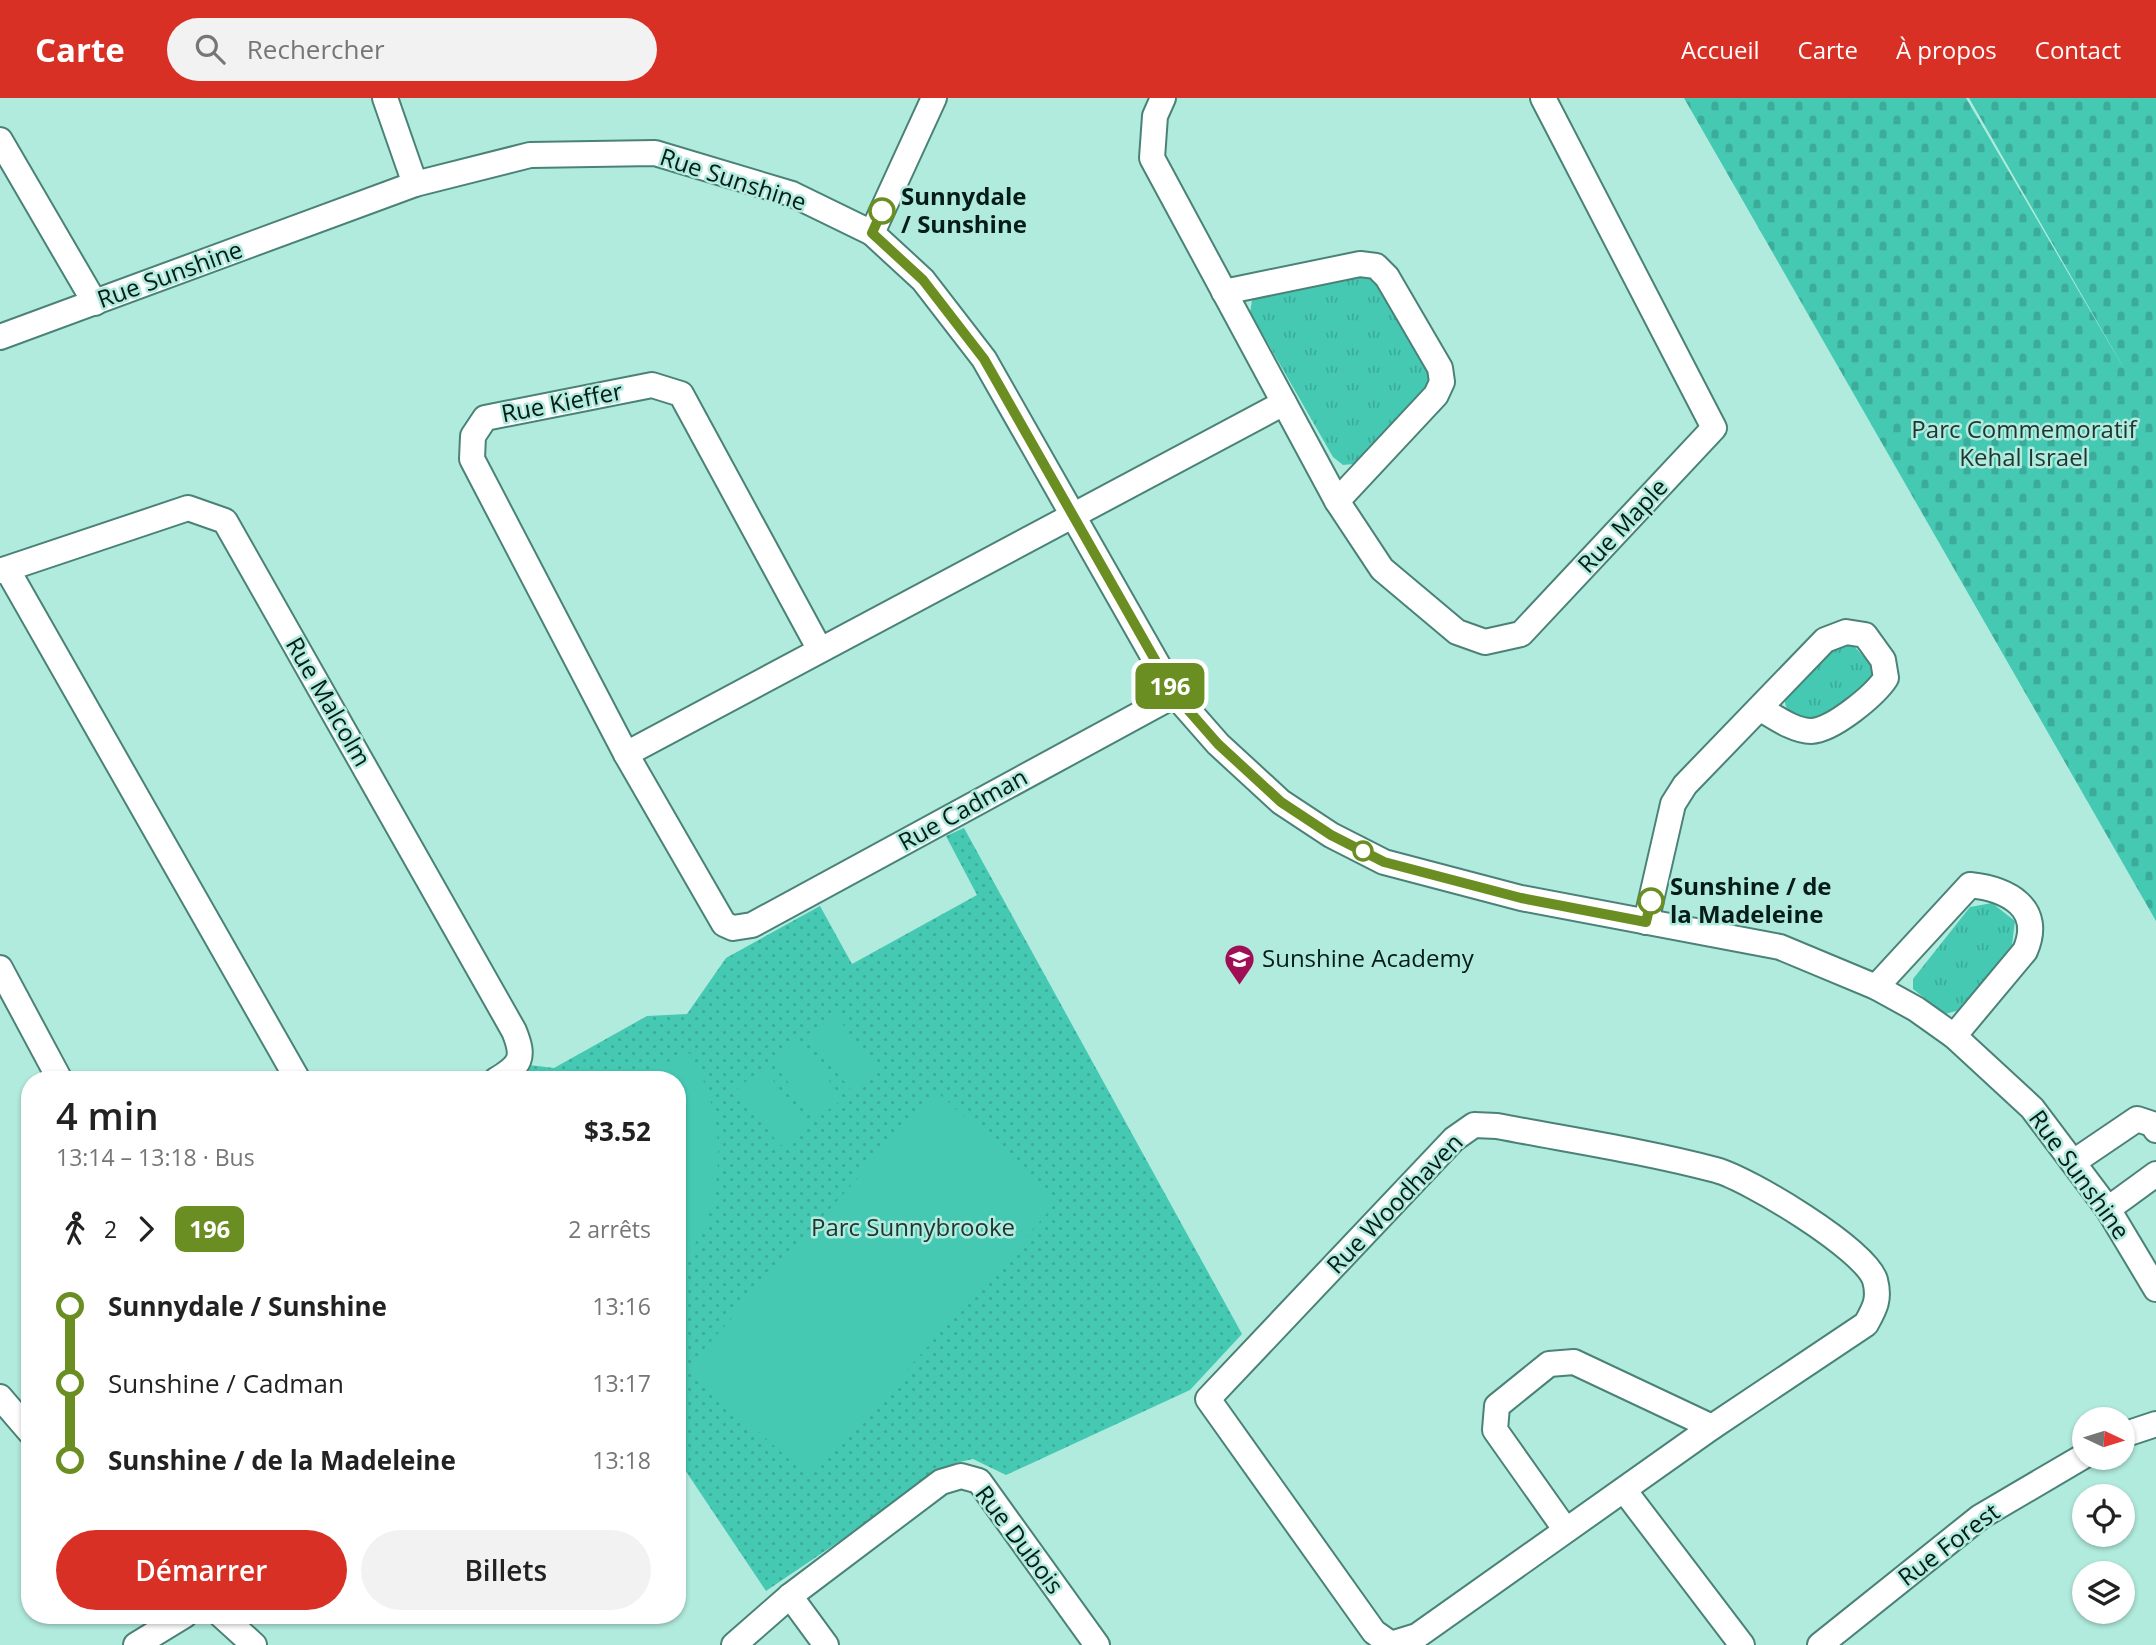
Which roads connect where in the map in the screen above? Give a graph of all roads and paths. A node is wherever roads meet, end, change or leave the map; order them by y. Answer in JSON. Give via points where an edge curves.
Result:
{"nodes":[{"id":1,"x":385,"y":98,"type":"edge"},
{"id":2,"x":934,"y":98,"type":"edge"},
{"id":3,"x":1163,"y":98,"type":"edge"},
{"id":4,"x":1544,"y":98,"type":"edge"},
{"id":5,"x":0,"y":140,"type":"edge"},
{"id":6,"x":415,"y":184,"type":"junction"},
{"id":7,"x":872,"y":233,"type":"junction"},
{"id":8,"x":1224,"y":292,"type":"junction"},
{"id":9,"x":95,"y":303,"type":"junction"},
{"id":10,"x":0,"y":337,"type":"edge"},
{"id":11,"x":1284,"y":403,"type":"junction"},
{"id":12,"x":1337,"y":501,"type":"junction"},
{"id":13,"x":1073,"y":515,"type":"junction"},
{"id":14,"x":3,"y":570,"type":"edge"},
{"id":15,"x":820,"y":650,"type":"junction"},
{"id":16,"x":1175,"y":695,"type":"junction"},
{"id":17,"x":1760,"y":709,"type":"junction"},
{"id":18,"x":626,"y":754,"type":"junction"},
{"id":19,"x":1646,"y":922,"type":"junction"},
{"id":20,"x":752,"y":925,"type":"joint"},
{"id":21,"x":0,"y":968,"type":"edge"},
{"id":22,"x":1876,"y":987,"type":"junction"},
{"id":23,"x":1955,"y":1036,"type":"junction"},
{"id":24,"x":55,"y":1071,"type":"edge"},
{"id":25,"x":293,"y":1071,"type":"edge"},
{"id":26,"x":511,"y":1071,"type":"edge"},
{"id":27,"x":2156,"y":1130,"type":"edge"},
{"id":28,"x":2075,"y":1161,"type":"junction"},
{"id":29,"x":2156,"y":1174,"type":"edge"},
{"id":30,"x":2108,"y":1209,"type":"junction"},
{"id":31,"x":2156,"y":1289,"type":"edge"},
{"id":32,"x":0,"y":1397,"type":"edge"},
{"id":33,"x":21,"y":1422,"type":"edge"},
{"id":34,"x":2156,"y":1423,"type":"edge"},
{"id":35,"x":1712,"y":1427,"type":"junction"},
{"id":36,"x":2135,"y":1431,"type":"edge"},
{"id":37,"x":2072,"y":1463,"type":"edge"},
{"id":38,"x":1625,"y":1490,"type":"junction"},
{"id":39,"x":1565,"y":1529,"type":"junction"},
{"id":40,"x":790,"y":1596,"type":"junction"},
{"id":41,"x":170,"y":1624,"type":"edge"},
{"id":42,"x":231,"y":1624,"type":"edge"},
{"id":43,"x":136,"y":1645,"type":"edge"},
{"id":44,"x":254,"y":1645,"type":"edge"},
{"id":45,"x":734,"y":1645,"type":"edge"},
{"id":46,"x":826,"y":1645,"type":"edge"},
{"id":47,"x":1097,"y":1645,"type":"edge"},
{"id":48,"x":1742,"y":1645,"type":"edge"},
{"id":49,"x":1820,"y":1645,"type":"edge"}],
"edges":[{"from":1,"to":6,"type":"street"},
{"from":2,"to":7,"type":"street"},
{"from":3,"to":8,"type":"street","name":"Rue Maple","via":[[1155,116],[1152,158]]},
{"from":4,"to":12,"type":"street","name":"Rue Maple","via":[[1714,428],[1521,634],[1485,642],[1457,632],[1382,569]]},
{"from":5,"to":9,"type":"street"},
{"from":6,"to":7,"type":"street","name":"Rue Sunshine","via":[[530,155],[655,153],[792,194]]},
{"from":6,"to":9,"type":"street","name":"Rue Sunshine"},
{"from":7,"to":13,"type":"street","name":"Rue Sunshine","via":[[923,280],[984,359]]},
{"from":8,"to":11,"type":"street","name":"Rue Maple"},
{"from":8,"to":12,"type":"street","via":[[1360,264],[1376,266],[1387,276],[1440,368],[1442,382],[1436,396]]},
{"from":9,"to":10,"type":"street","name":"Rue Sunshine"},
{"from":11,"to":12,"type":"street","name":"Rue Maple"},
{"from":11,"to":13,"type":"street"},
{"from":13,"to":15,"type":"street"},
{"from":13,"to":16,"type":"street","name":"Rue Sunshine"},
{"from":14,"to":25,"type":"street","name":"Rue Malcolm"},
{"from":14,"to":26,"type":"street","name":"Rue Malcolm","via":[[188,508],[225,521],[514,1031],[520,1059]]},
{"from":15,"to":18,"type":"street"},
{"from":15,"to":18,"type":"street","name":"Rue Kieffer","via":[[681,394],[652,385],[485,418],[473,436],[472,459]]},
{"from":16,"to":19,"type":"street","name":"Rue Sunshine","via":[[1218,744],[1281,802],[1384,862],[1521,898]]},
{"from":16,"to":20,"type":"street","name":"Rue Cadman"},
{"from":17,"to":17,"type":"street","via":[[1825,640],[1846,632],[1865,635],[1883,660],[1886,678],[1876,694],[1812,731]]},
{"from":17,"to":19,"type":"street","via":[[1685,785],[1673,804]]},
{"from":18,"to":20,"type":"street","name":"Rue Kieffer","via":[[724,923],[733,928]]},
{"from":19,"to":22,"type":"street","name":"Rue Sunshine","via":[[1780,947]]},
{"from":21,"to":24,"type":"street"},
{"from":22,"to":23,"type":"street","name":"Rue Sunshine"},
{"from":22,"to":23,"type":"street","via":[[1970,885],[2007,893],[2030,921],[2031,936],[2025,951]]},
{"from":23,"to":28,"type":"street","name":"Rue Sunshine","via":[[2032,1108]]},
{"from":27,"to":28,"type":"street","via":[[2137,1119]]},
{"from":28,"to":30,"type":"street","name":"Rue Sunshine"},
{"from":29,"to":30,"type":"street"},
{"from":30,"to":31,"type":"street","name":"Rue Sunshine"},
{"from":32,"to":33,"type":"street"},
{"from":34,"to":36,"type":"street"},
{"from":35,"to":38,"type":"street","name":"Rue Woodhaven"},
{"from":35,"to":39,"type":"street","via":[[1574,1362],[1549,1364],[1497,1406],[1495,1430]]},
{"from":35,"to":39,"type":"street","name":"Rue Woodhaven","via":[[1866,1324],[1879,1301],[1867,1264],[1807,1218],[1719,1171],[1497,1126],[1475,1125],[1454,1139],[1208,1399],[1374,1632],[1391,1643],[1417,1636]]},
{"from":37,"to":49,"type":"street","name":"Rue Forest","via":[[1980,1517]]},
{"from":38,"to":39,"type":"street","name":"Rue Woodhaven"},
{"from":38,"to":48,"type":"street"},
{"from":40,"to":45,"type":"street","name":"Rue Dubois"},
{"from":40,"to":46,"type":"street"},
{"from":40,"to":47,"type":"street","name":"Rue Dubois","via":[[941,1482],[961,1476],[979,1480]]},
{"from":41,"to":43,"type":"street"},
{"from":42,"to":44,"type":"street"}]}
